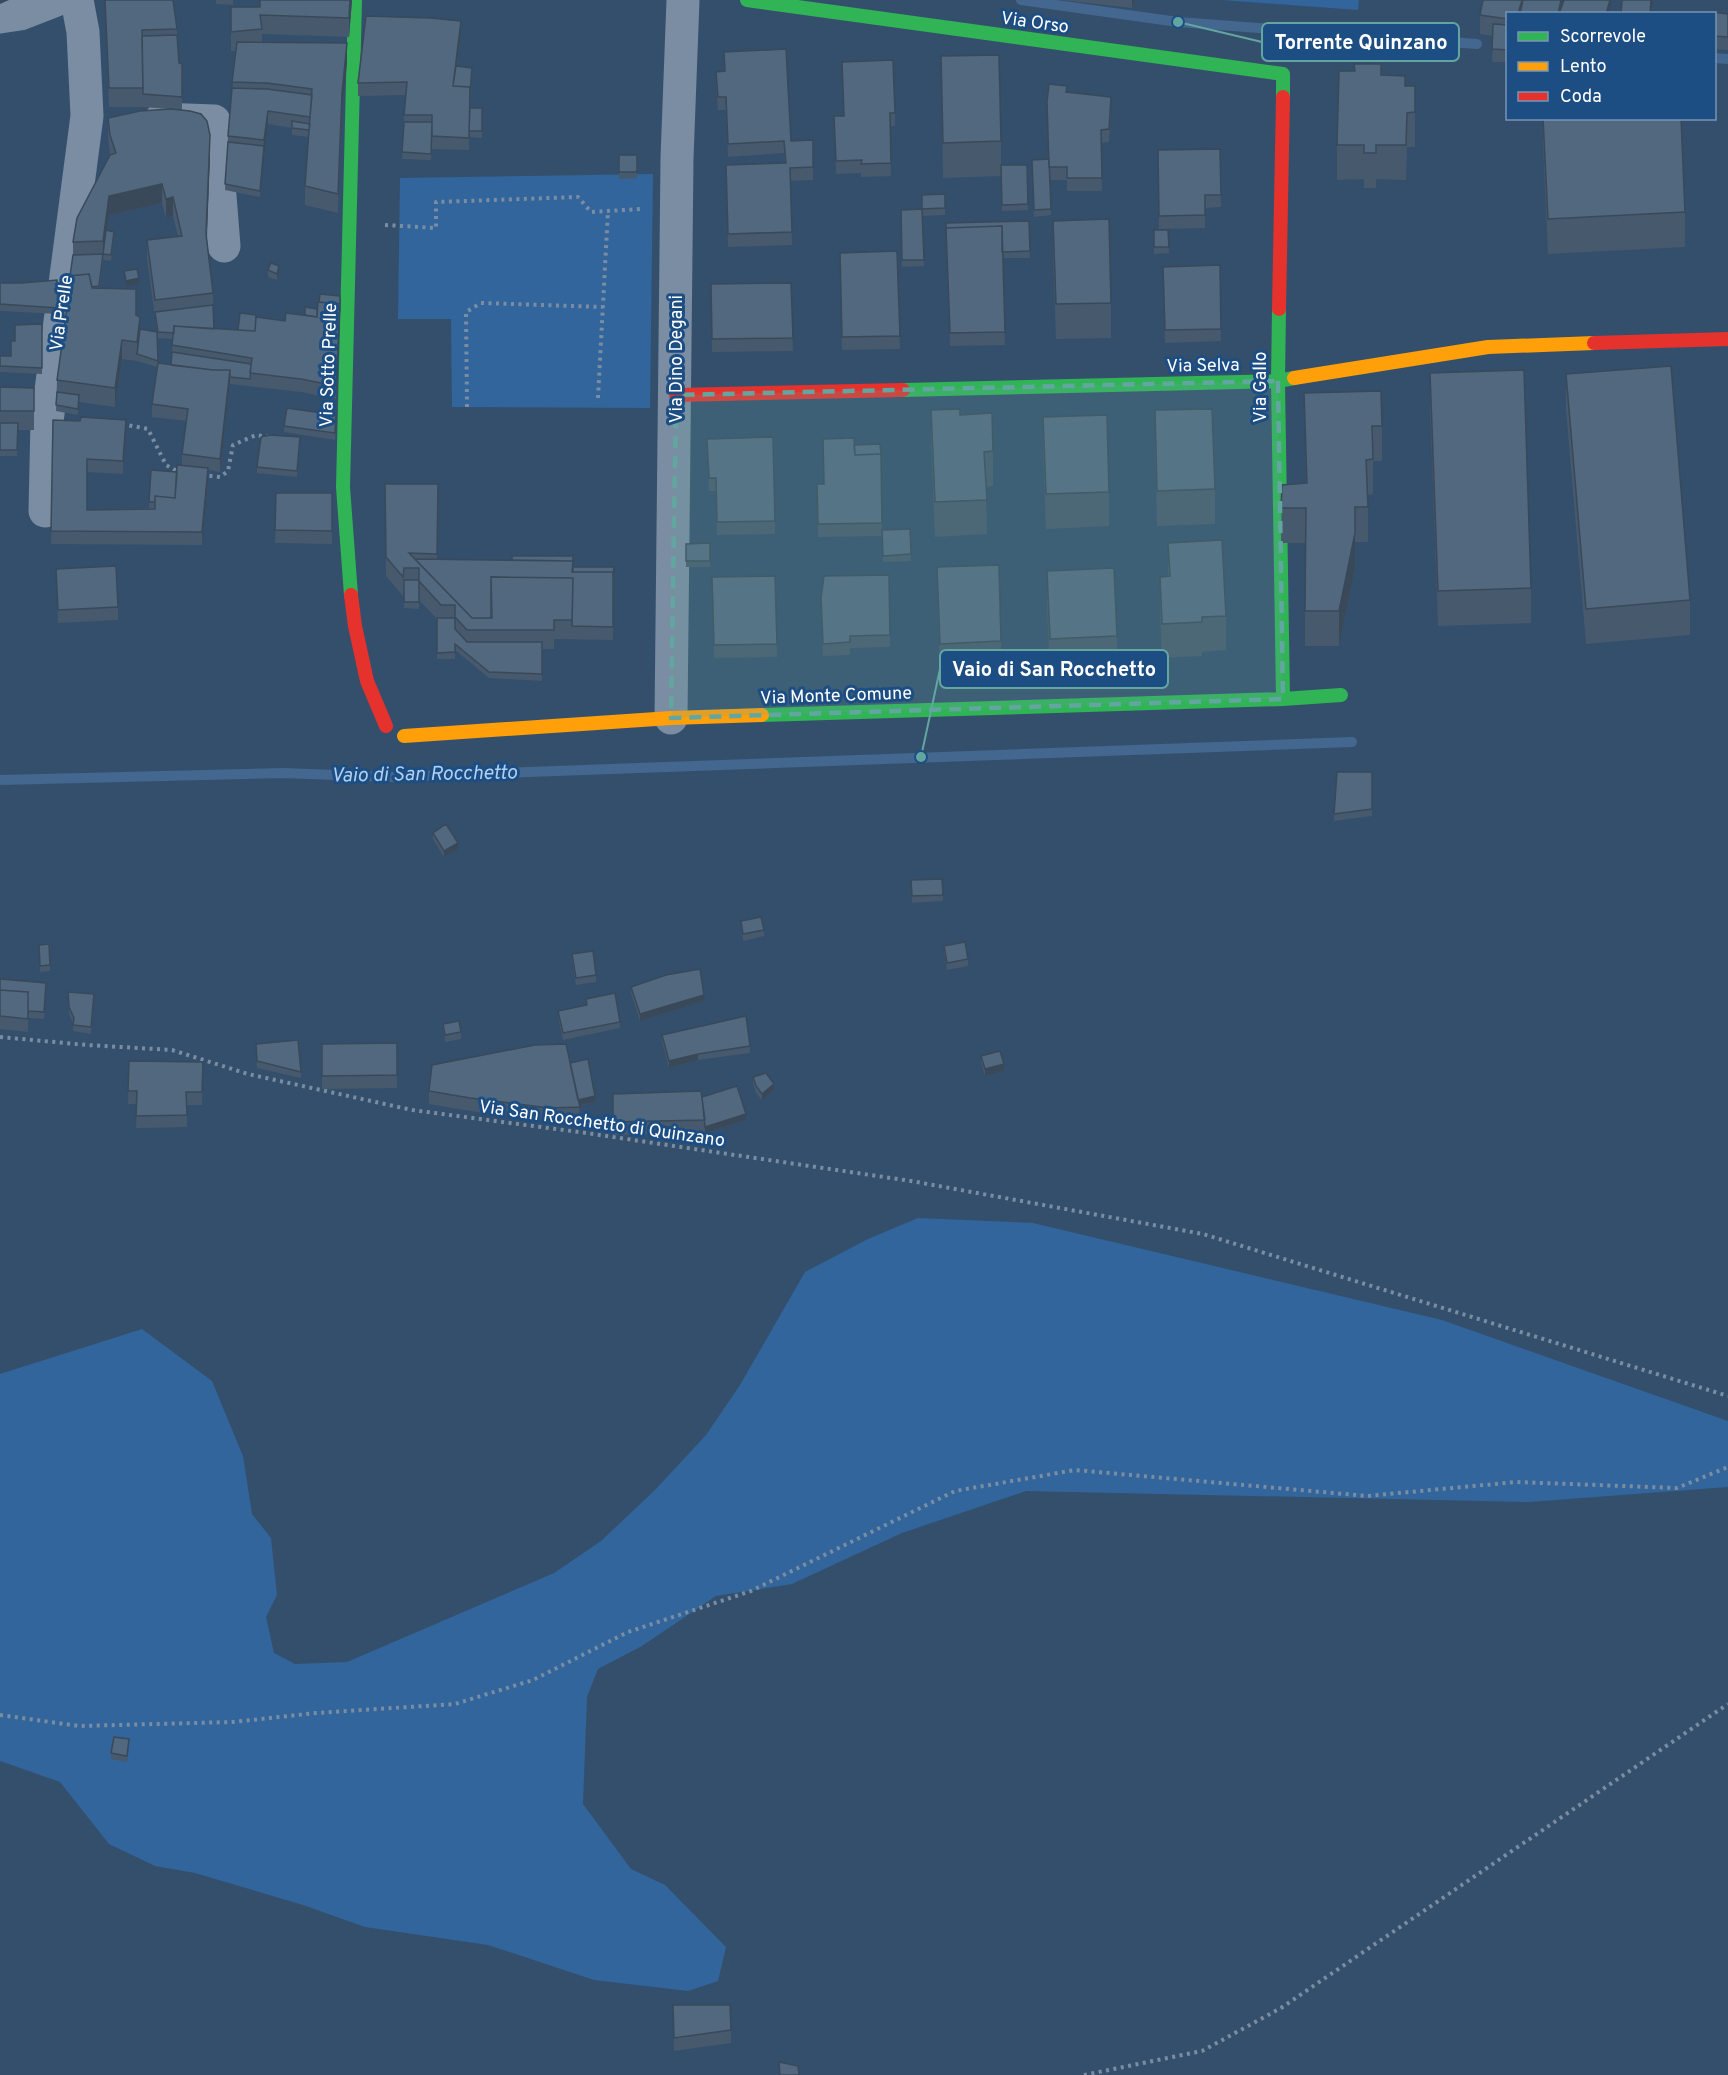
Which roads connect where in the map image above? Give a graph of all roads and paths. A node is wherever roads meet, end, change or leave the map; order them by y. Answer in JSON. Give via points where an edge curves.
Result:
{"nodes":[{"id":1,"x":56,"y":0,"type":"edge"},
{"id":2,"x":76,"y":0,"type":"edge"},
{"id":3,"x":354,"y":0,"type":"edge"},
{"id":4,"x":683,"y":0,"type":"edge"},
{"id":5,"x":747,"y":0,"type":"edge"},
{"id":6,"x":0,"y":17,"type":"edge"},
{"id":7,"x":1283,"y":75,"type":"joint"},
{"id":8,"x":87,"y":116,"type":"junction"},
{"id":9,"x":677,"y":206,"type":"junction"},
{"id":10,"x":608,"y":211,"type":"junction"},
{"id":11,"x":350,"y":224,"type":"junction"},
{"id":12,"x":224,"y":246,"type":"dead end"},
{"id":13,"x":603,"y":307,"type":"junction"},
{"id":14,"x":1728,"y":339,"type":"edge"},
{"id":15,"x":1278,"y":381,"type":"junction"},
{"id":16,"x":676,"y":395,"type":"junction"},
{"id":17,"x":598,"y":398,"type":"dead end"},
{"id":18,"x":467,"y":407,"type":"dead end"},
{"id":19,"x":114,"y":422,"type":"edge"},
{"id":20,"x":278,"y":438,"type":"edge"},
{"id":21,"x":190,"y":474,"type":"edge"},
{"id":22,"x":200,"y":475,"type":"edge"},
{"id":23,"x":45,"y":511,"type":"dead end"},
{"id":24,"x":1341,"y":695,"type":"dead end"},
{"id":25,"x":1283,"y":699,"type":"junction"},
{"id":26,"x":671,"y":718,"type":"junction"},
{"id":27,"x":386,"y":726,"type":"dead end"},
{"id":28,"x":404,"y":736,"type":"dead end"},
{"id":29,"x":0,"y":1037,"type":"edge"},
{"id":30,"x":1728,"y":1396,"type":"edge"},
{"id":31,"x":1728,"y":1467,"type":"edge"},
{"id":32,"x":1728,"y":1704,"type":"edge"},
{"id":33,"x":0,"y":1715,"type":"edge"},
{"id":34,"x":1084,"y":2075,"type":"edge"}],
"edges":[{"from":1,"to":6,"type":"street"},
{"from":2,"to":8,"type":"street","name":"Via Prelle","via":[[83,32]]},
{"from":3,"to":11,"type":"street","name":"Via Sotto Prelle"},
{"from":4,"to":9,"type":"street","name":"Via Dino Degani"},
{"from":5,"to":7,"type":"street","name":"Via Orso"},
{"from":7,"to":15,"type":"street","name":"Via Gallo"},
{"from":8,"to":12,"type":"street","via":[[214,122]]},
{"from":8,"to":23,"type":"street","name":"Via Prelle","via":[[47,421]]},
{"from":9,"to":10,"type":"path"},
{"from":9,"to":16,"type":"street","name":"Via Dino Degani"},
{"from":10,"to":11,"type":"path","via":[[591,212],[578,197],[436,202],[436,228]]},
{"from":10,"to":13,"type":"path"},
{"from":11,"to":27,"type":"street","name":"Via Sotto Prelle","via":[[343,487],[348,573],[368,681]]},
{"from":13,"to":17,"type":"path"},
{"from":13,"to":18,"type":"path","via":[[481,303],[466,312]]},
{"from":14,"to":15,"type":"street","name":"Via Selva","via":[[1488,347]]},
{"from":15,"to":16,"type":"street","name":"Via Selva"},
{"from":15,"to":25,"type":"street","name":"Via Gallo"},
{"from":16,"to":26,"type":"street","name":"Via Dino Degani"},
{"from":19,"to":21,"type":"path","via":[[148,429],[166,465]]},
{"from":20,"to":22,"type":"path","via":[[256,435],[233,445],[228,471],[220,477]]},
{"from":24,"to":25,"type":"street","name":"Via Monte Comune"},
{"from":25,"to":26,"type":"street","name":"Via Monte Comune"},
{"from":26,"to":28,"type":"street","name":"Via Monte Comune"},
{"from":29,"to":30,"type":"path","name":"Via San Rocchetto di Quinzano","via":[[172,1050],[248,1074],[412,1110],[912,1181],[1203,1234]]},
{"from":31,"to":33,"type":"path","via":[[1677,1488],[1516,1482],[1367,1496],[1074,1470],[955,1491],[751,1591],[628,1632],[533,1680],[455,1704],[233,1722],[79,1726]]},
{"from":32,"to":34,"type":"path","via":[[1281,2007],[1202,2051]]}]}
